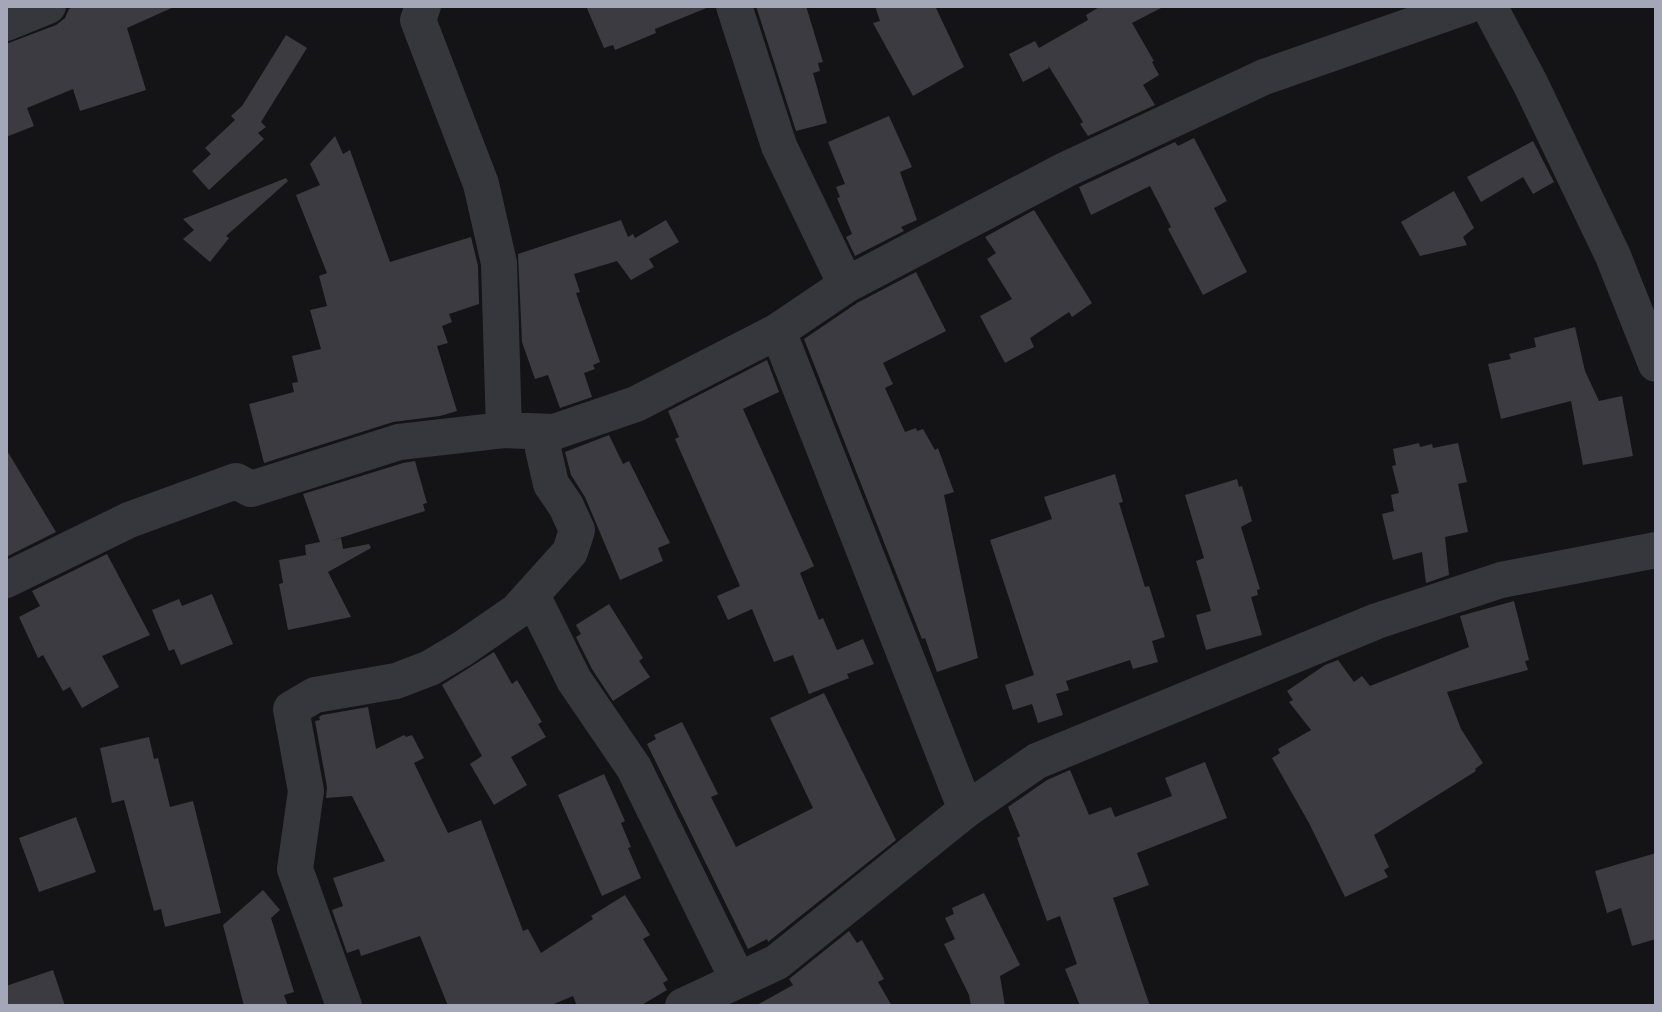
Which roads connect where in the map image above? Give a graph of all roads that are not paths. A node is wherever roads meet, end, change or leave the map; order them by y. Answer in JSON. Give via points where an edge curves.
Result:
{"nodes":[{"id":1,"x":48,"y":6,"type":"edge"},
{"id":2,"x":734,"y":6,"type":"edge"},
{"id":3,"x":1467,"y":6,"type":"edge"},
{"id":4,"x":1489,"y":6,"type":"edge"},
{"id":5,"x":428,"y":7,"type":"edge"},
{"id":6,"x":6,"y":23,"type":"edge"},
{"id":7,"x":846,"y":285,"type":"junction"},
{"id":8,"x":778,"y":331,"type":"junction"},
{"id":9,"x":1656,"y":364,"type":"edge"},
{"id":10,"x":504,"y":430,"type":"junction"},
{"id":11,"x":544,"y":432,"type":"junction"},
{"id":12,"x":1656,"y":550,"type":"edge"},
{"id":13,"x":6,"y":580,"type":"edge"},
{"id":14,"x":532,"y":595,"type":"junction"},
{"id":15,"x":966,"y":810,"type":"junction"},
{"id":16,"x":738,"y":980,"type":"junction"},
{"id":17,"x":344,"y":1006,"type":"edge"},
{"id":18,"x":683,"y":1006,"type":"edge"}],
"edges":[{"from":1,"to":6,"type":"street"},
{"from":2,"to":7,"type":"street","via":[[779,146]]},
{"from":3,"to":7,"type":"street","via":[[1264,77],[1065,170]]},
{"from":4,"to":9,"type":"street","via":[[1613,256]]},
{"from":5,"to":10,"type":"street","via":[[418,20],[481,184],[499,263]]},
{"from":7,"to":8,"type":"street"},
{"from":8,"to":11,"type":"street","via":[[636,404]]},
{"from":8,"to":15,"type":"street"},
{"from":10,"to":11,"type":"street"},
{"from":10,"to":13,"type":"street","via":[[399,442],[251,489],[236,481],[129,520]]},
{"from":11,"to":14,"type":"street","via":[[551,484],[577,530],[570,552]]},
{"from":12,"to":15,"type":"street","via":[[1501,580],[1377,621],[1037,761]]},
{"from":14,"to":16,"type":"street","via":[[574,680],[634,768]]},
{"from":14,"to":17,"type":"street","via":[[517,611],[430,668],[396,681],[315,695],[291,709],[306,791],[295,869]]},
{"from":15,"to":16,"type":"street","via":[[777,962]]},
{"from":16,"to":18,"type":"street"}]}
